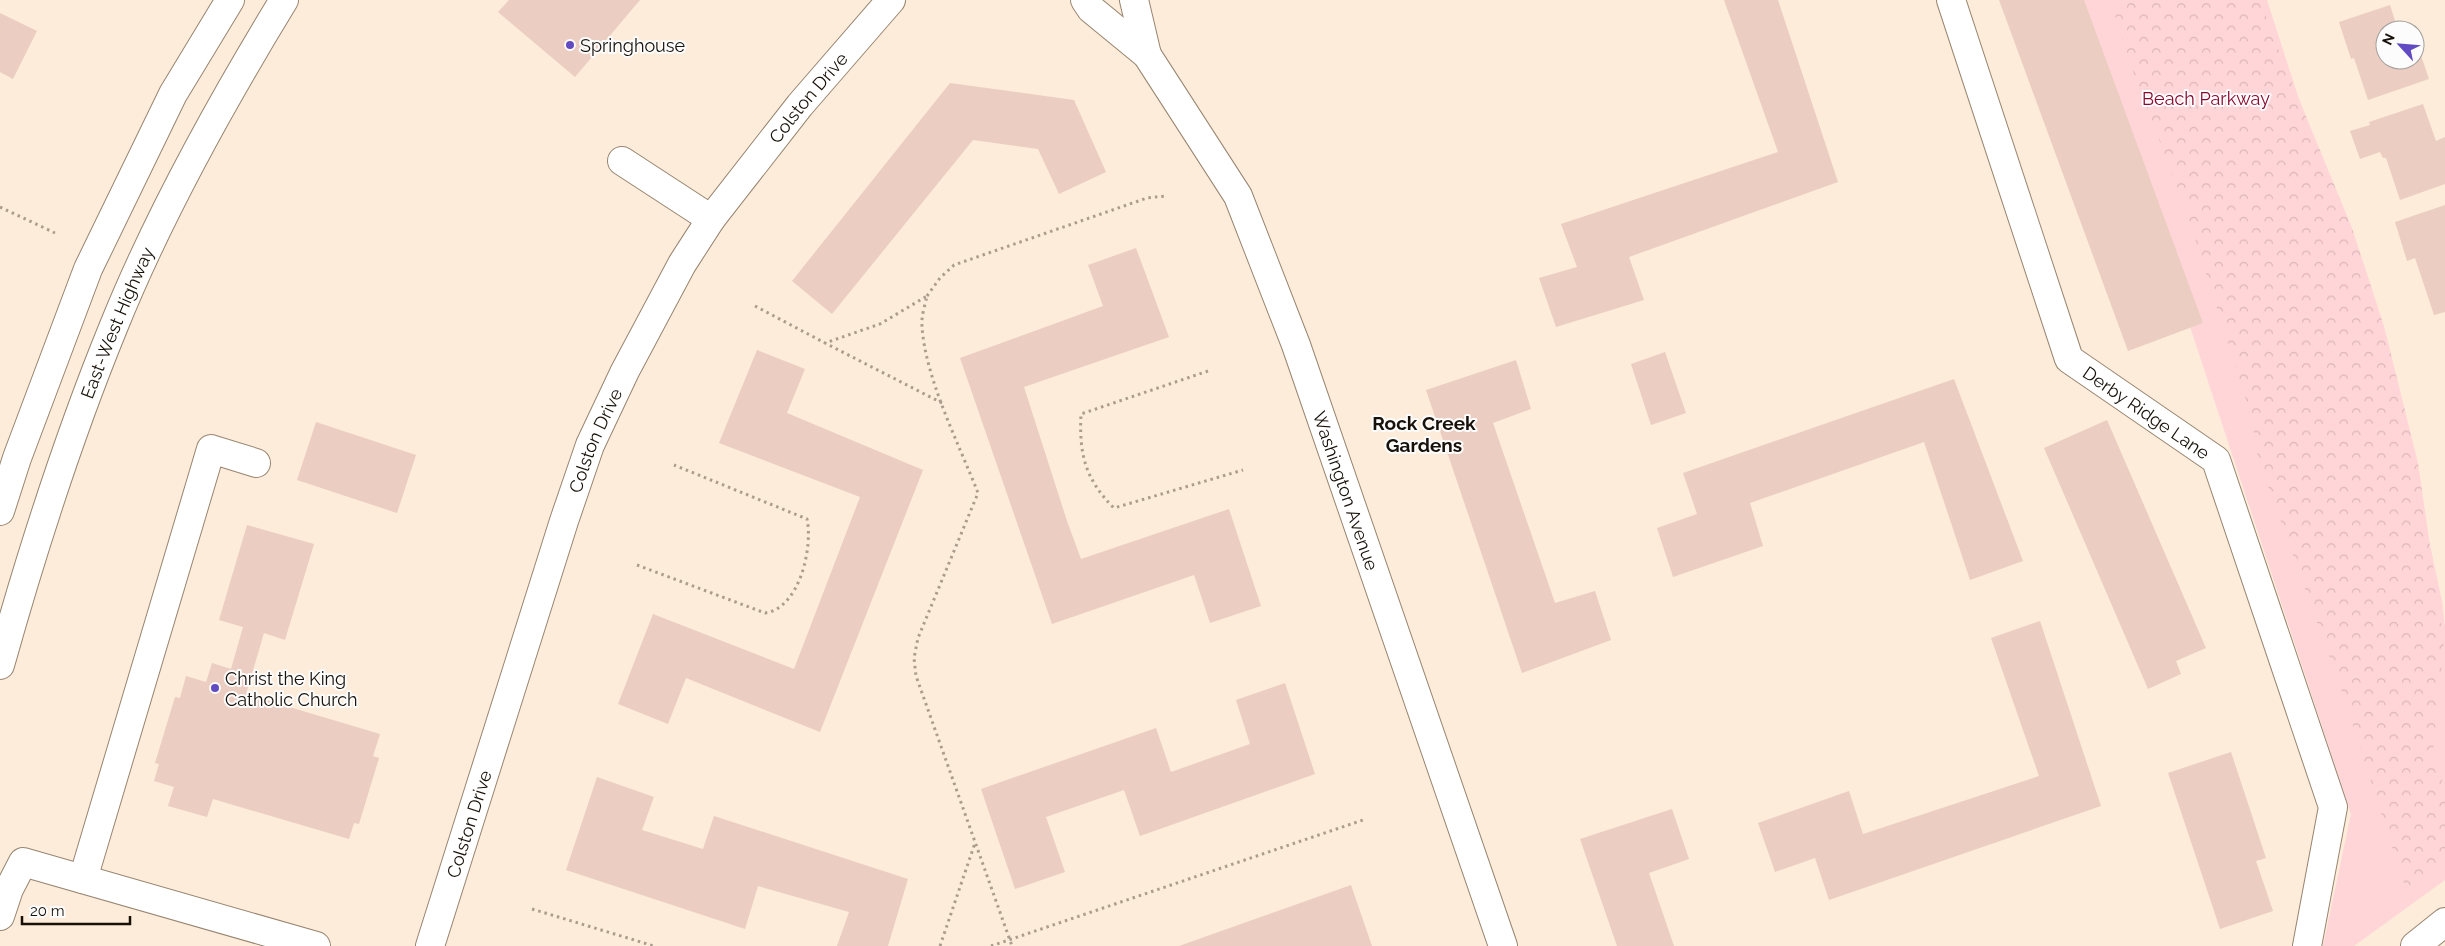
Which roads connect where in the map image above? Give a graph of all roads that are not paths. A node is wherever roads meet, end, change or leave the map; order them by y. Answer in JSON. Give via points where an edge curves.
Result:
{"nodes":[{"id":1,"x":230,"y":0,"type":"edge"},
{"id":2,"x":284,"y":0,"type":"edge"},
{"id":3,"x":891,"y":0,"type":"edge"},
{"id":4,"x":1085,"y":0,"type":"edge"},
{"id":5,"x":1134,"y":0,"type":"edge"},
{"id":6,"x":1950,"y":0,"type":"edge"},
{"id":7,"x":1147,"y":55,"type":"junction"},
{"id":8,"x":622,"y":161,"type":"dead end"},
{"id":9,"x":711,"y":218,"type":"junction"},
{"id":10,"x":256,"y":463,"type":"dead end"},
{"id":11,"x":0,"y":511,"type":"edge"},
{"id":12,"x":0,"y":665,"type":"edge"},
{"id":13,"x":83,"y":879,"type":"junction"},
{"id":14,"x":0,"y":916,"type":"edge"},
{"id":15,"x":316,"y":946,"type":"edge"},
{"id":16,"x":430,"y":946,"type":"edge"},
{"id":17,"x":1503,"y":946,"type":"edge"},
{"id":18,"x":2306,"y":946,"type":"edge"}],
"edges":[{"from":1,"to":11,"type":"street","via":[[173,94],[88,269]]},
{"from":2,"to":12,"type":"street","name":"East-West Highway","via":[[235,79],[165,215],[113,327],[67,446]]},
{"from":3,"to":9,"type":"street","name":"Colston Drive","via":[[800,105]]},
{"from":4,"to":7,"type":"street","name":"Washington Avenue"},
{"from":5,"to":7,"type":"street","name":"Washington Avenue"},
{"from":6,"to":18,"type":"street","name":"Derby Ridge Lane","via":[[2069,359],[2216,460],[2333,807]]},
{"from":7,"to":17,"type":"street","name":"Washington Avenue","via":[[1241,205],[1296,345]]},
{"from":8,"to":9,"type":"street"},
{"from":9,"to":16,"type":"street","name":"Colston Drive","via":[[682,264],[634,354],[590,445]]},
{"from":10,"to":13,"type":"street","via":[[211,449]]},
{"from":13,"to":14,"type":"street","via":[[22,862]]},
{"from":13,"to":15,"type":"street"}]}
